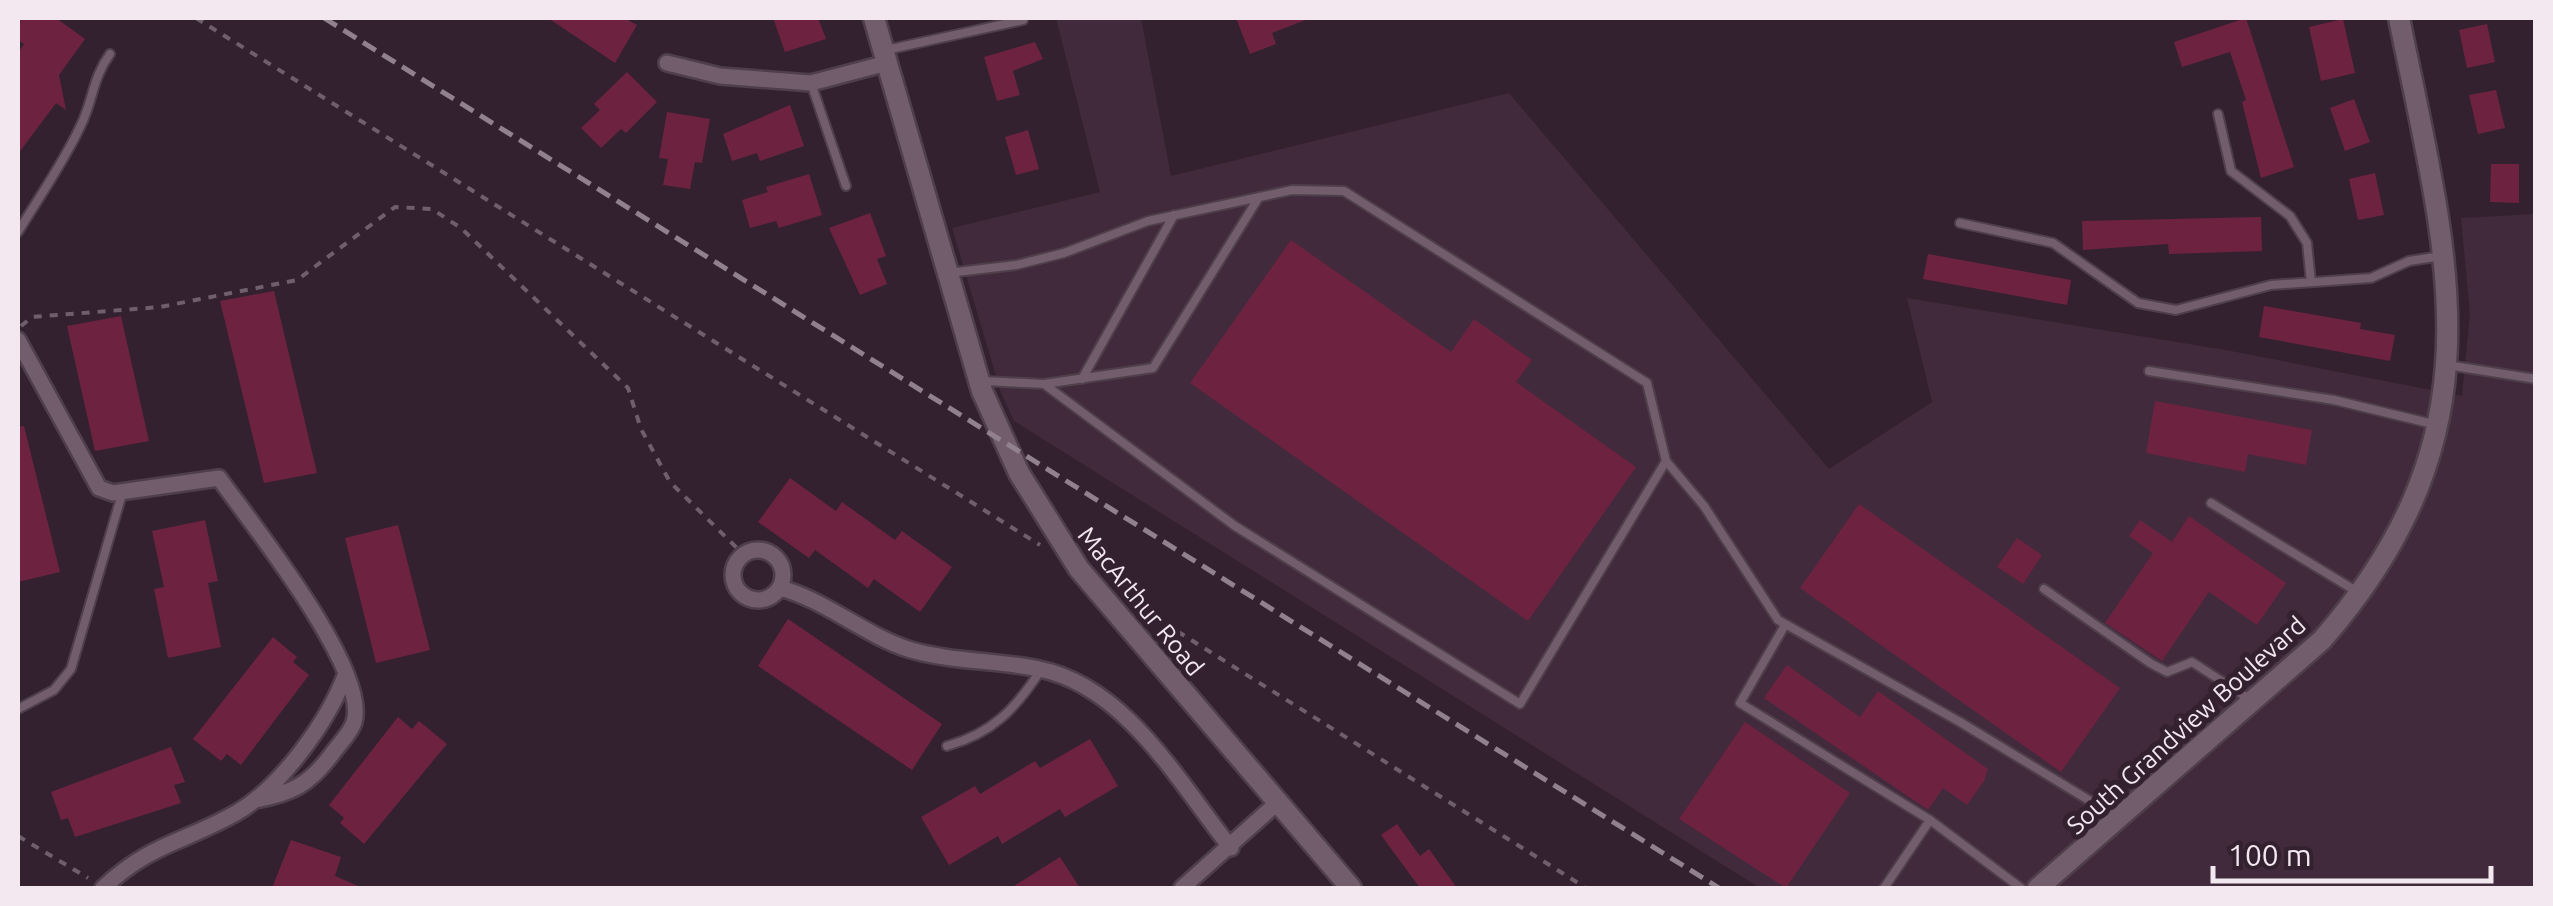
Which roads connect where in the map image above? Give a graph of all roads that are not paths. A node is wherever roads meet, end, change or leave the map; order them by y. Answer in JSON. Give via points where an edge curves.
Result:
{"nodes":[{"id":1,"x":874,"y":18,"type":"edge"},
{"id":2,"x":2399,"y":18,"type":"edge"},
{"id":3,"x":1023,"y":20,"type":"dead end"},
{"id":4,"x":110,"y":54,"type":"dead end"},
{"id":5,"x":885,"y":57,"type":"junction"},
{"id":6,"x":667,"y":64,"type":"dead end"},
{"id":7,"x":811,"y":83,"type":"junction"},
{"id":8,"x":2218,"y":114,"type":"dead end"},
{"id":9,"x":846,"y":186,"type":"dead end"},
{"id":10,"x":1259,"y":197,"type":"junction"},
{"id":11,"x":1174,"y":215,"type":"junction"},
{"id":12,"x":1960,"y":223,"type":"dead end"},
{"id":13,"x":18,"y":232,"type":"edge"},
{"id":14,"x":2446,"y":256,"type":"junction"},
{"id":15,"x":946,"y":274,"type":"junction"},
{"id":16,"x":2311,"y":282,"type":"junction"},
{"id":17,"x":18,"y":340,"type":"edge"},
{"id":18,"x":2448,"y":365,"type":"junction"},
{"id":19,"x":2148,"y":371,"type":"dead end"},
{"id":20,"x":1082,"y":379,"type":"junction"},
{"id":21,"x":2536,"y":379,"type":"edge"},
{"id":22,"x":978,"y":380,"type":"junction"},
{"id":23,"x":1044,"y":384,"type":"junction"},
{"id":24,"x":2438,"y":425,"type":"junction"},
{"id":25,"x":1666,"y":461,"type":"junction"},
{"id":26,"x":123,"y":491,"type":"junction"},
{"id":27,"x":2210,"y":504,"type":"dead end"},
{"id":28,"x":780,"y":588,"type":"junction"},
{"id":29,"x":2044,"y":589,"type":"dead end"},
{"id":30,"x":2360,"y":594,"type":"junction"},
{"id":31,"x":1786,"y":625,"type":"junction"},
{"id":32,"x":1042,"y":669,"type":"junction"},
{"id":33,"x":344,"y":676,"type":"junction"},
{"id":34,"x":2255,"y":702,"type":"junction"},
{"id":35,"x":18,"y":709,"type":"edge"},
{"id":36,"x":947,"y":746,"type":"dead end"},
{"id":37,"x":256,"y":800,"type":"junction"},
{"id":38,"x":1277,"y":803,"type":"junction"},
{"id":39,"x":2119,"y":818,"type":"junction"},
{"id":40,"x":1930,"y":820,"type":"junction"},
{"id":41,"x":1230,"y":848,"type":"junction"},
{"id":42,"x":106,"y":888,"type":"edge"},
{"id":43,"x":1182,"y":888,"type":"edge"},
{"id":44,"x":1351,"y":888,"type":"edge"},
{"id":45,"x":1884,"y":888,"type":"edge"},
{"id":46,"x":2021,"y":888,"type":"edge"},
{"id":47,"x":2038,"y":888,"type":"edge"}],
"edges":[{"from":1,"to":5,"type":"street","name":"MacArthur Road"},
{"from":2,"to":14,"type":"street","name":"South Grandview Boulevard"},
{"from":3,"to":5,"type":"lane"},
{"from":4,"to":13,"type":"lane","via":[[93,77],[80,128]]},
{"from":5,"to":7,"type":"street"},
{"from":5,"to":15,"type":"street","name":"MacArthur Road"},
{"from":6,"to":7,"type":"street"},
{"from":7,"to":9,"type":"lane"},
{"from":8,"to":16,"type":"lane","via":[[2232,171],[2290,216],[2307,243]]},
{"from":10,"to":11,"type":"lane"},
{"from":10,"to":20,"type":"lane","via":[[1153,368]]},
{"from":10,"to":25,"type":"lane","via":[[1344,191],[1648,383]]},
{"from":11,"to":15,"type":"lane","via":[[1064,253]]},
{"from":11,"to":20,"type":"lane"},
{"from":12,"to":16,"type":"lane","via":[[2052,243],[2138,302],[2176,310],[2271,285]]},
{"from":14,"to":16,"type":"lane","via":[[2371,278]]},
{"from":14,"to":18,"type":"street","name":"South Grandview Boulevard"},
{"from":15,"to":22,"type":"street","name":"MacArthur Road"},
{"from":17,"to":26,"type":"street","via":[[99,488]]},
{"from":18,"to":21,"type":"lane"},
{"from":18,"to":24,"type":"street","name":"South Grandview Boulevard"},
{"from":19,"to":24,"type":"lane","via":[[2334,400]]},
{"from":20,"to":23,"type":"lane"},
{"from":22,"to":23,"type":"lane"},
{"from":22,"to":38,"type":"street","name":"MacArthur Road","via":[[1019,473],[1079,569]]},
{"from":23,"to":25,"type":"lane","via":[[1236,526],[1520,704]]},
{"from":24,"to":30,"type":"street","name":"South Grandview Boulevard","via":[[2410,509]]},
{"from":25,"to":31,"type":"lane"},
{"from":26,"to":33,"type":"street","via":[[219,478],[340,652]]},
{"from":26,"to":35,"type":"lane","via":[[72,669],[54,690]]},
{"from":27,"to":30,"type":"lane"},
{"from":28,"to":28,"type":"street","via":[[760,600],[745,596],[733,576],[744,555],[760,550],[775,557],[783,571]]},
{"from":28,"to":32,"type":"street","via":[[908,649]]},
{"from":29,"to":34,"type":"lane","via":[[2150,664],[2167,672],[2192,662]]},
{"from":30,"to":34,"type":"street","name":"South Grandview Boulevard"},
{"from":31,"to":39,"type":"lane"},
{"from":31,"to":40,"type":"lane","via":[[1740,703]]},
{"from":32,"to":36,"type":"lane","via":[[1008,716],[978,737]]},
{"from":32,"to":41,"type":"street","via":[[1100,694],[1138,730]]},
{"from":33,"to":37,"type":"street","via":[[330,713]]},
{"from":33,"to":37,"type":"street","via":[[354,698],[354,722],[329,758],[295,792]]},
{"from":34,"to":39,"type":"street","name":"South Grandview Boulevard"},
{"from":37,"to":42,"type":"street","via":[[134,859]]},
{"from":38,"to":41,"type":"street"},
{"from":38,"to":44,"type":"street","name":"MacArthur Road"},
{"from":39,"to":47,"type":"street","name":"South Grandview Boulevard"},
{"from":40,"to":45,"type":"lane"},
{"from":40,"to":46,"type":"lane"},
{"from":41,"to":43,"type":"street"}]}
